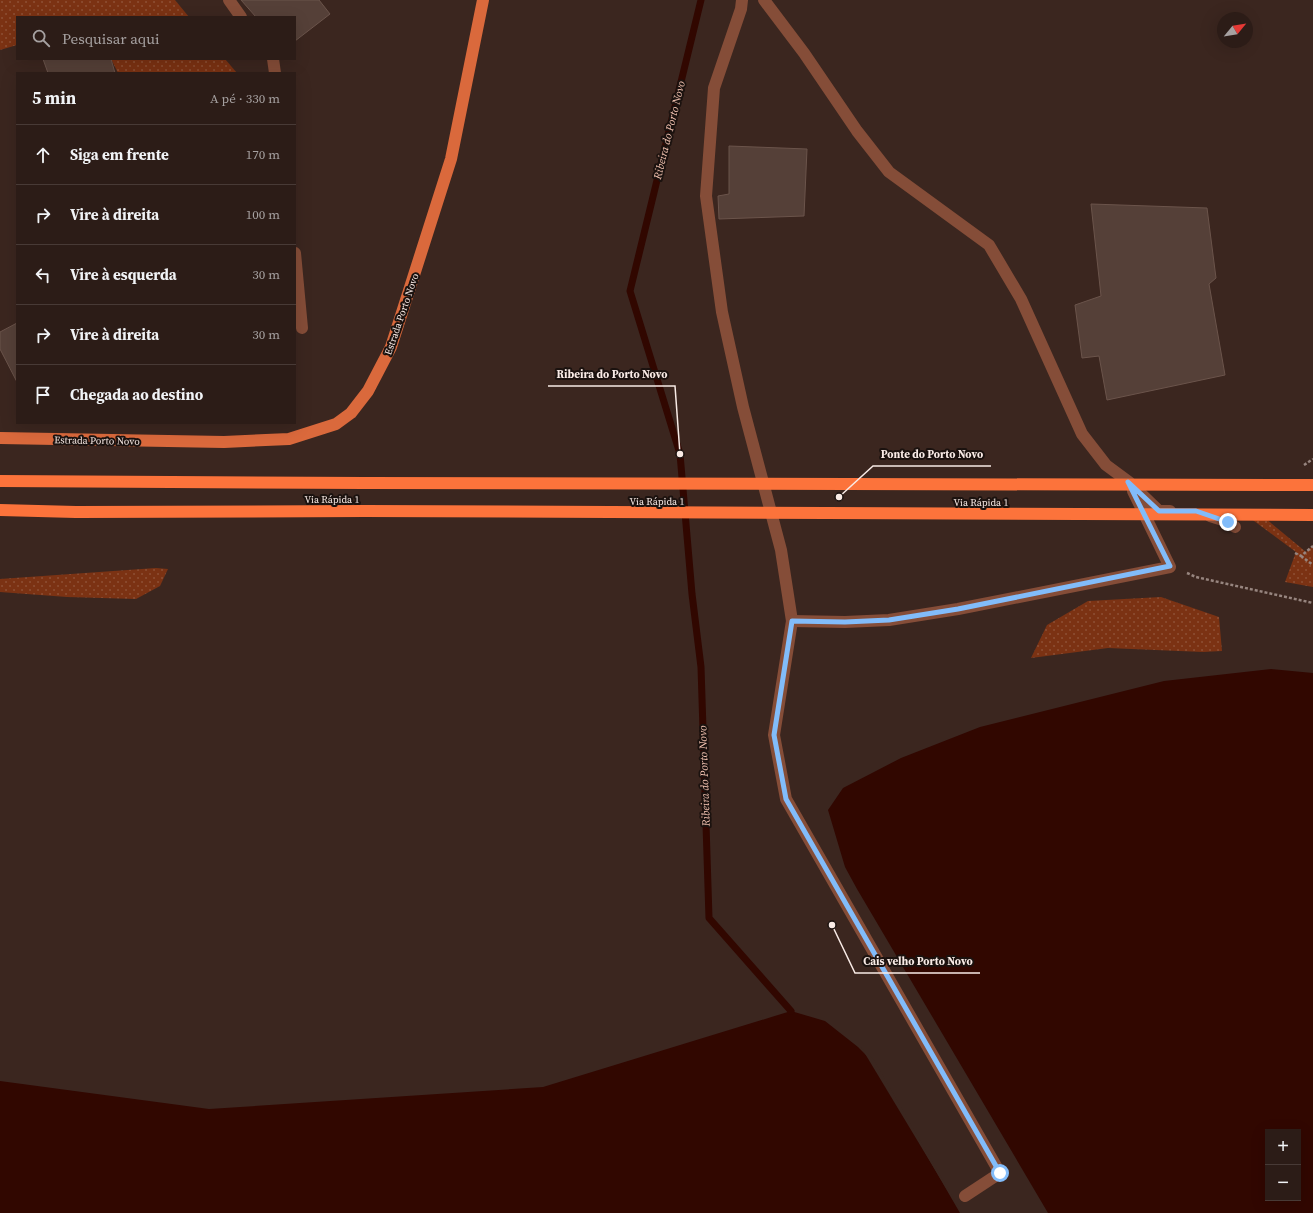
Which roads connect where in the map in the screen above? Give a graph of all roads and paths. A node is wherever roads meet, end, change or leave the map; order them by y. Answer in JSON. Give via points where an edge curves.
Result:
{"nodes":[{"id":1,"x":229,"y":0,"type":"edge"},
{"id":2,"x":483,"y":0,"type":"edge"},
{"id":3,"x":742,"y":0,"type":"edge"},
{"id":4,"x":764,"y":0,"type":"edge"},
{"id":5,"x":240,"y":16,"type":"edge"},
{"id":6,"x":273,"y":60,"type":"edge"},
{"id":7,"x":275,"y":72,"type":"edge"},
{"id":8,"x":296,"y":264,"type":"edge"},
{"id":9,"x":302,"y":328,"type":"dead end"},
{"id":10,"x":0,"y":438,"type":"edge"},
{"id":11,"x":0,"y":481,"type":"edge"},
{"id":12,"x":1128,"y":482,"type":"junction"},
{"id":13,"x":1313,"y":485,"type":"edge"},
{"id":14,"x":0,"y":510,"type":"edge"},
{"id":15,"x":1313,"y":515,"type":"edge"},
{"id":16,"x":1236,"y":527,"type":"dead end"},
{"id":17,"x":1313,"y":546,"type":"edge"},
{"id":18,"x":1295,"y":553,"type":"dead end"},
{"id":19,"x":1301,"y":556,"type":"junction"},
{"id":20,"x":1313,"y":565,"type":"edge"},
{"id":21,"x":1170,"y":566,"type":"junction"},
{"id":22,"x":1313,"y":603,"type":"edge"},
{"id":23,"x":792,"y":621,"type":"junction"},
{"id":24,"x":965,"y":1196,"type":"dead end"}],
"edges":[{"from":1,"to":5,"type":"street"},
{"from":2,"to":10,"type":"main road","name":"Estrada Porto Novo","via":[[451,159],[442,189],[391,347],[368,391],[351,414],[336,424],[289,439],[224,442]]},
{"from":3,"to":23,"type":"street","via":[[714,88],[706,196],[722,312],[743,407],[781,550]]},
{"from":4,"to":12,"type":"street","via":[[888,172],[989,245],[1021,299],[1082,434],[1106,465]]},
{"from":6,"to":7,"type":"street"},
{"from":8,"to":9,"type":"street"},
{"from":11,"to":13,"type":"highway","name":"Via Rápida 1","bridge":true},
{"from":12,"to":16,"type":"street","via":[[1159,511],[1196,511]]},
{"from":12,"to":21,"type":"street"},
{"from":14,"to":15,"type":"highway","name":"Via Rápida 1","bridge":true},
{"from":17,"to":19,"type":"path"},
{"from":18,"to":19,"type":"path"},
{"from":19,"to":20,"type":"path"},
{"from":21,"to":22,"type":"path","via":[[1196,577]]},
{"from":21,"to":23,"type":"street","via":[[958,609],[889,620]]},
{"from":23,"to":24,"type":"street","via":[[774,735],[786,799],[1000,1173]]}]}
